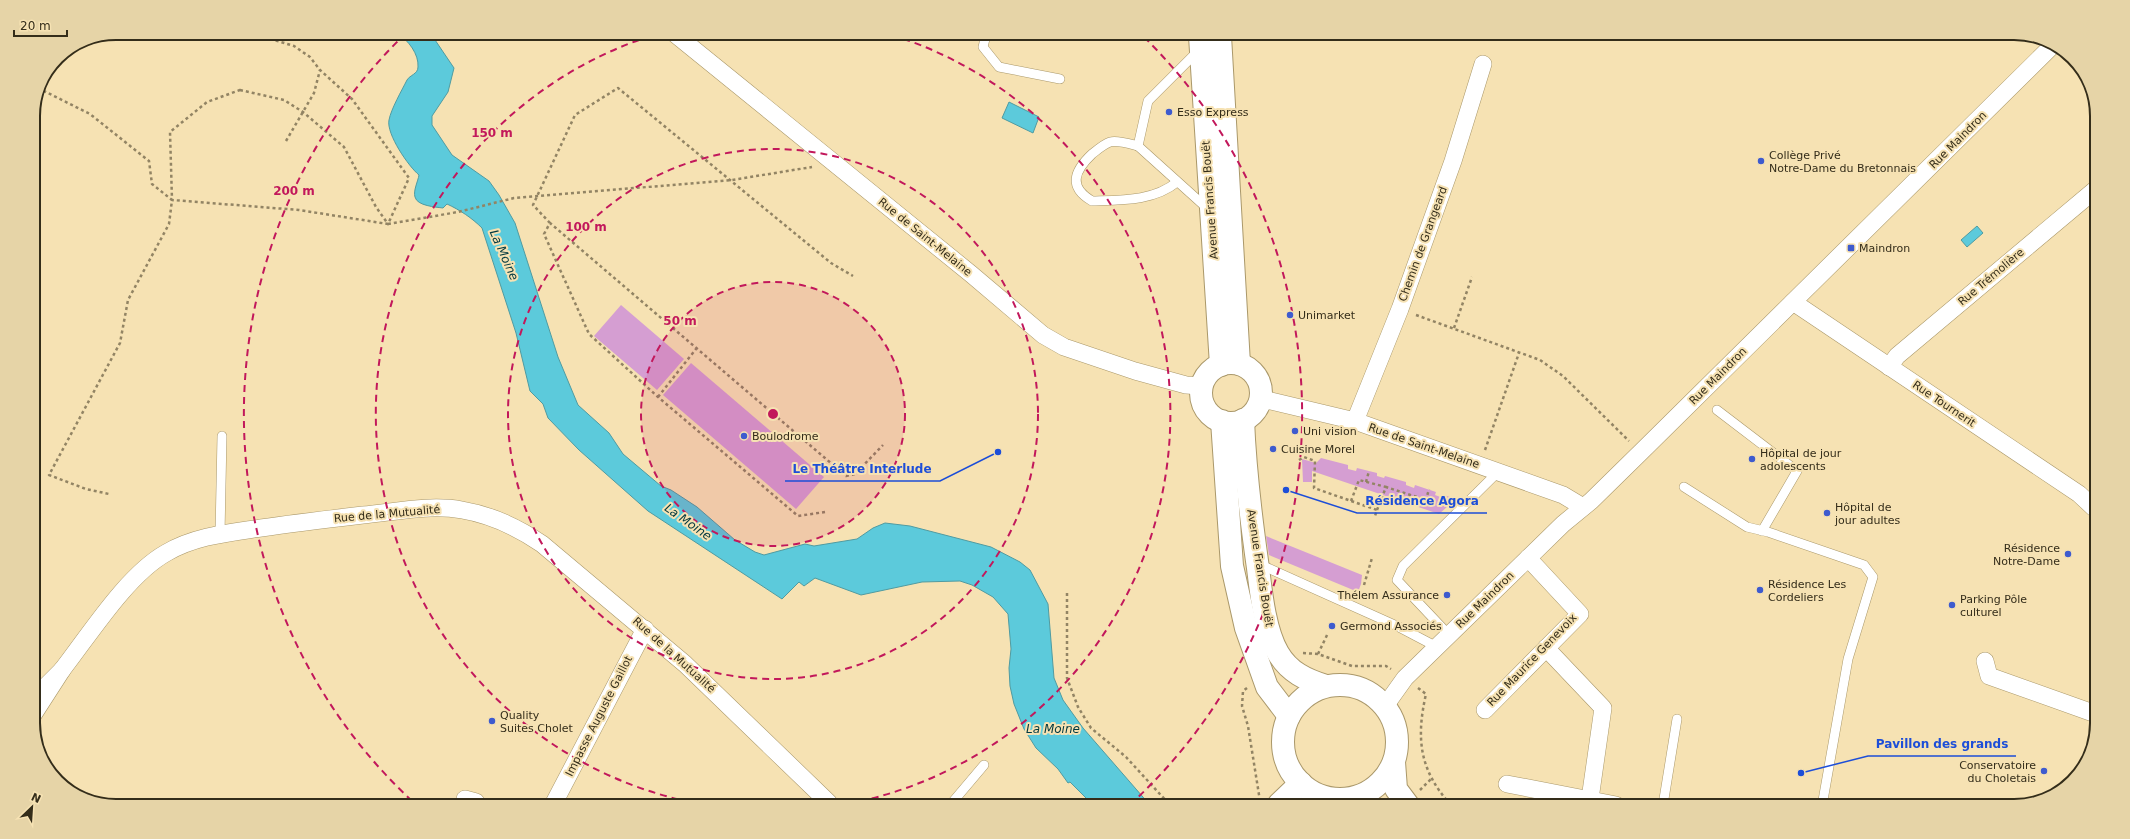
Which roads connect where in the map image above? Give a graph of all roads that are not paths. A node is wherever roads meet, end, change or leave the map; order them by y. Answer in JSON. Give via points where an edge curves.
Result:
{"nodes":[{"id":1,"x":682,"y":40,"type":"edge"},
{"id":2,"x":985,"y":40,"type":"edge"},
{"id":3,"x":1220,"y":40,"type":"edge"},
{"id":4,"x":1200,"y":42,"type":"edge"},
{"id":5,"x":2049,"y":49,"type":"edge"},
{"id":6,"x":1484,"y":64,"type":"dead end"},
{"id":7,"x":1060,"y":79,"type":"dead end"},
{"id":8,"x":1138,"y":146,"type":"junction"},
{"id":9,"x":1177,"y":182,"type":"junction"},
{"id":10,"x":2090,"y":195,"type":"edge"},
{"id":11,"x":1211,"y":211,"type":"junction"},
{"id":12,"x":1793,"y":302,"type":"junction"},
{"id":13,"x":1230,"y":365,"type":"junction"},
{"id":14,"x":1889,"y":367,"type":"junction"},
{"id":15,"x":1202,"y":386,"type":"junction"},
{"id":16,"x":1260,"y":400,"type":"junction"},
{"id":17,"x":1717,"y":410,"type":"dead end"},
{"id":18,"x":1233,"y":421,"type":"junction"},
{"id":19,"x":1355,"y":421,"type":"junction"},
{"id":20,"x":222,"y":436,"type":"dead end"},
{"id":21,"x":1498,"y":472,"type":"junction"},
{"id":22,"x":1684,"y":487,"type":"dead end"},
{"id":23,"x":2090,"y":504,"type":"edge"},
{"id":24,"x":1583,"y":507,"type":"junction"},
{"id":25,"x":1762,"y":531,"type":"junction"},
{"id":26,"x":220,"y":534,"type":"junction"},
{"id":27,"x":1528,"y":558,"type":"junction"},
{"id":28,"x":1257,"y":564,"type":"junction"},
{"id":29,"x":645,"y":629,"type":"junction"},
{"id":30,"x":1449,"y":635,"type":"junction"},
{"id":31,"x":1437,"y":647,"type":"junction"},
{"id":32,"x":1546,"y":648,"type":"junction"},
{"id":33,"x":1985,"y":662,"type":"dead end"},
{"id":34,"x":62,"y":670,"type":"junction"},
{"id":35,"x":1326,"y":686,"type":"junction"},
{"id":36,"x":40,"y":692,"type":"edge"},
{"id":37,"x":40,"y":705,"type":"edge"},
{"id":38,"x":1385,"y":706,"type":"junction"},
{"id":39,"x":1485,"y":710,"type":"dead end"},
{"id":40,"x":2090,"y":712,"type":"edge"},
{"id":41,"x":1289,"y":716,"type":"junction"},
{"id":42,"x":1677,"y":719,"type":"dead end"},
{"id":43,"x":1394,"y":762,"type":"junction"},
{"id":44,"x":984,"y":765,"type":"dead end"},
{"id":45,"x":1301,"y":783,"type":"junction"},
{"id":46,"x":1507,"y":784,"type":"dead end"},
{"id":47,"x":556,"y":799,"type":"edge"},
{"id":48,"x":825,"y":799,"type":"edge"},
{"id":49,"x":955,"y":799,"type":"edge"},
{"id":50,"x":1284,"y":799,"type":"edge"},
{"id":51,"x":1348,"y":799,"type":"joint"},
{"id":52,"x":1404,"y":799,"type":"edge"},
{"id":53,"x":1590,"y":799,"type":"joint"},
{"id":54,"x":1665,"y":799,"type":"edge"},
{"id":55,"x":1823,"y":799,"type":"edge"}],
"edges":[{"from":1,"to":15,"type":"street","name":"Rue de Saint-Melaine","via":[[1043,335],[1064,347],[1135,371],[1186,385]]},
{"from":2,"to":7,"type":"lane","via":[[983,47],[999,67]]},
{"from":3,"to":13,"type":"main road","name":"Avenue Francis Bouët"},
{"from":4,"to":8,"type":"lane","via":[[1148,101]]},
{"from":4,"to":11,"type":"main road","name":"Avenue Francis Bouët"},
{"from":5,"to":12,"type":"street","name":"Rue Maindron"},
{"from":6,"to":19,"type":"street","name":"Chemin de Grangeard","via":[[1453,161],[1400,309]]},
{"from":8,"to":9,"type":"lane"},
{"from":8,"to":9,"type":"lane","via":[[1110,142],[1097,150],[1082,163],[1076,176],[1077,187],[1092,201],[1154,196]]},
{"from":9,"to":11,"type":"lane"},
{"from":10,"to":14,"type":"street","name":"Rue Trémolière","via":[[1897,356]]},
{"from":11,"to":13,"type":"main road","name":"Avenue Francis Bouët"},
{"from":12,"to":14,"type":"street","name":"Rue Tournerit"},
{"from":12,"to":24,"type":"street","name":"Rue Maindron"},
{"from":13,"to":15,"type":"main road","via":[[1213,370]]},
{"from":13,"to":16,"type":"main road","via":[[1254,374],[1259,382]]},
{"from":14,"to":23,"type":"street","name":"Rue Tournerit","via":[[2079,494]]},
{"from":15,"to":18,"type":"main road","via":[[1201,394],[1205,407],[1214,418]]},
{"from":16,"to":18,"type":"main road","via":[[1254,412]]},
{"from":16,"to":19,"type":"street","name":"Rue de Saint-Melaine"},
{"from":17,"to":25,"type":"lane","via":[[1797,471]]},
{"from":18,"to":28,"type":"main road","name":"Avenue Francis Bouët","via":[[1245,467]]},
{"from":18,"to":41,"type":"main road","name":"Avenue Francis Bouët","via":[[1232,566],[1246,628],[1266,687]]},
{"from":19,"to":21,"type":"street","name":"Rue de Saint-Melaine"},
{"from":20,"to":26,"type":"lane"},
{"from":21,"to":24,"type":"street","name":"Rue de Saint-Melaine","via":[[1563,495]]},
{"from":21,"to":30,"type":"lane","via":[[1403,566],[1397,580]]},
{"from":22,"to":25,"type":"lane","via":[[1747,527]]},
{"from":24,"to":27,"type":"street","name":"Rue Maindron"},
{"from":25,"to":55,"type":"lane","via":[[1864,565],[1873,577],[1848,659]]},
{"from":26,"to":29,"type":"street","name":"Rue de la Mutualité","via":[[426,508],[461,509],[488,515],[519,529],[542,544]]},
{"from":26,"to":34,"type":"street","name":"Rue de la Mutualité","via":[[187,543],[165,553],[146,567],[134,578]]},
{"from":27,"to":30,"type":"street","name":"Rue Maindron"},
{"from":27,"to":32,"type":"street","name":"Rue Maurice Genevoix","via":[[1580,614]]},
{"from":28,"to":31,"type":"lane","via":[[1397,626]]},
{"from":28,"to":35,"type":"main road","name":"Avenue Francis Bouët","via":[[1270,635],[1277,653],[1305,680]]},
{"from":29,"to":47,"type":"street","name":"Impasse Auguste Gaillot"},
{"from":29,"to":48,"type":"street","name":"Rue de la Mutualité","via":[[725,701]]},
{"from":30,"to":31,"type":"street","name":"Rue Maindron"},
{"from":31,"to":38,"type":"street","name":"Rue Maindron","via":[[1405,678]]},
{"from":32,"to":39,"type":"street","name":"Rue Maurice Genevoix"},
{"from":32,"to":53,"type":"street","via":[[1603,708]]},
{"from":33,"to":40,"type":"street","via":[[1989,676]]},
{"from":34,"to":36,"type":"street","name":"Rue de la Mutualité"},
{"from":34,"to":37,"type":"street","name":"Rue de la Mutualité"},
{"from":35,"to":38,"type":"main road","via":[[1341,684],[1358,688],[1373,694]]},
{"from":35,"to":41,"type":"main road","via":[[1299,703]]},
{"from":38,"to":43,"type":"main road","via":[[1397,733],[1398,748]]},
{"from":41,"to":45,"type":"main road","via":[[1284,728],[1284,753],[1287,765]]},
{"from":42,"to":54,"type":"lane"},
{"from":43,"to":51,"type":"main road","via":[[1376,786]]},
{"from":43,"to":52,"type":"main road","via":[[1396,789]]},
{"from":44,"to":49,"type":"lane"},
{"from":45,"to":50,"type":"main road"},
{"from":45,"to":51,"type":"main road","via":[[1324,797]]},
{"from":46,"to":53,"type":"street"}]}
